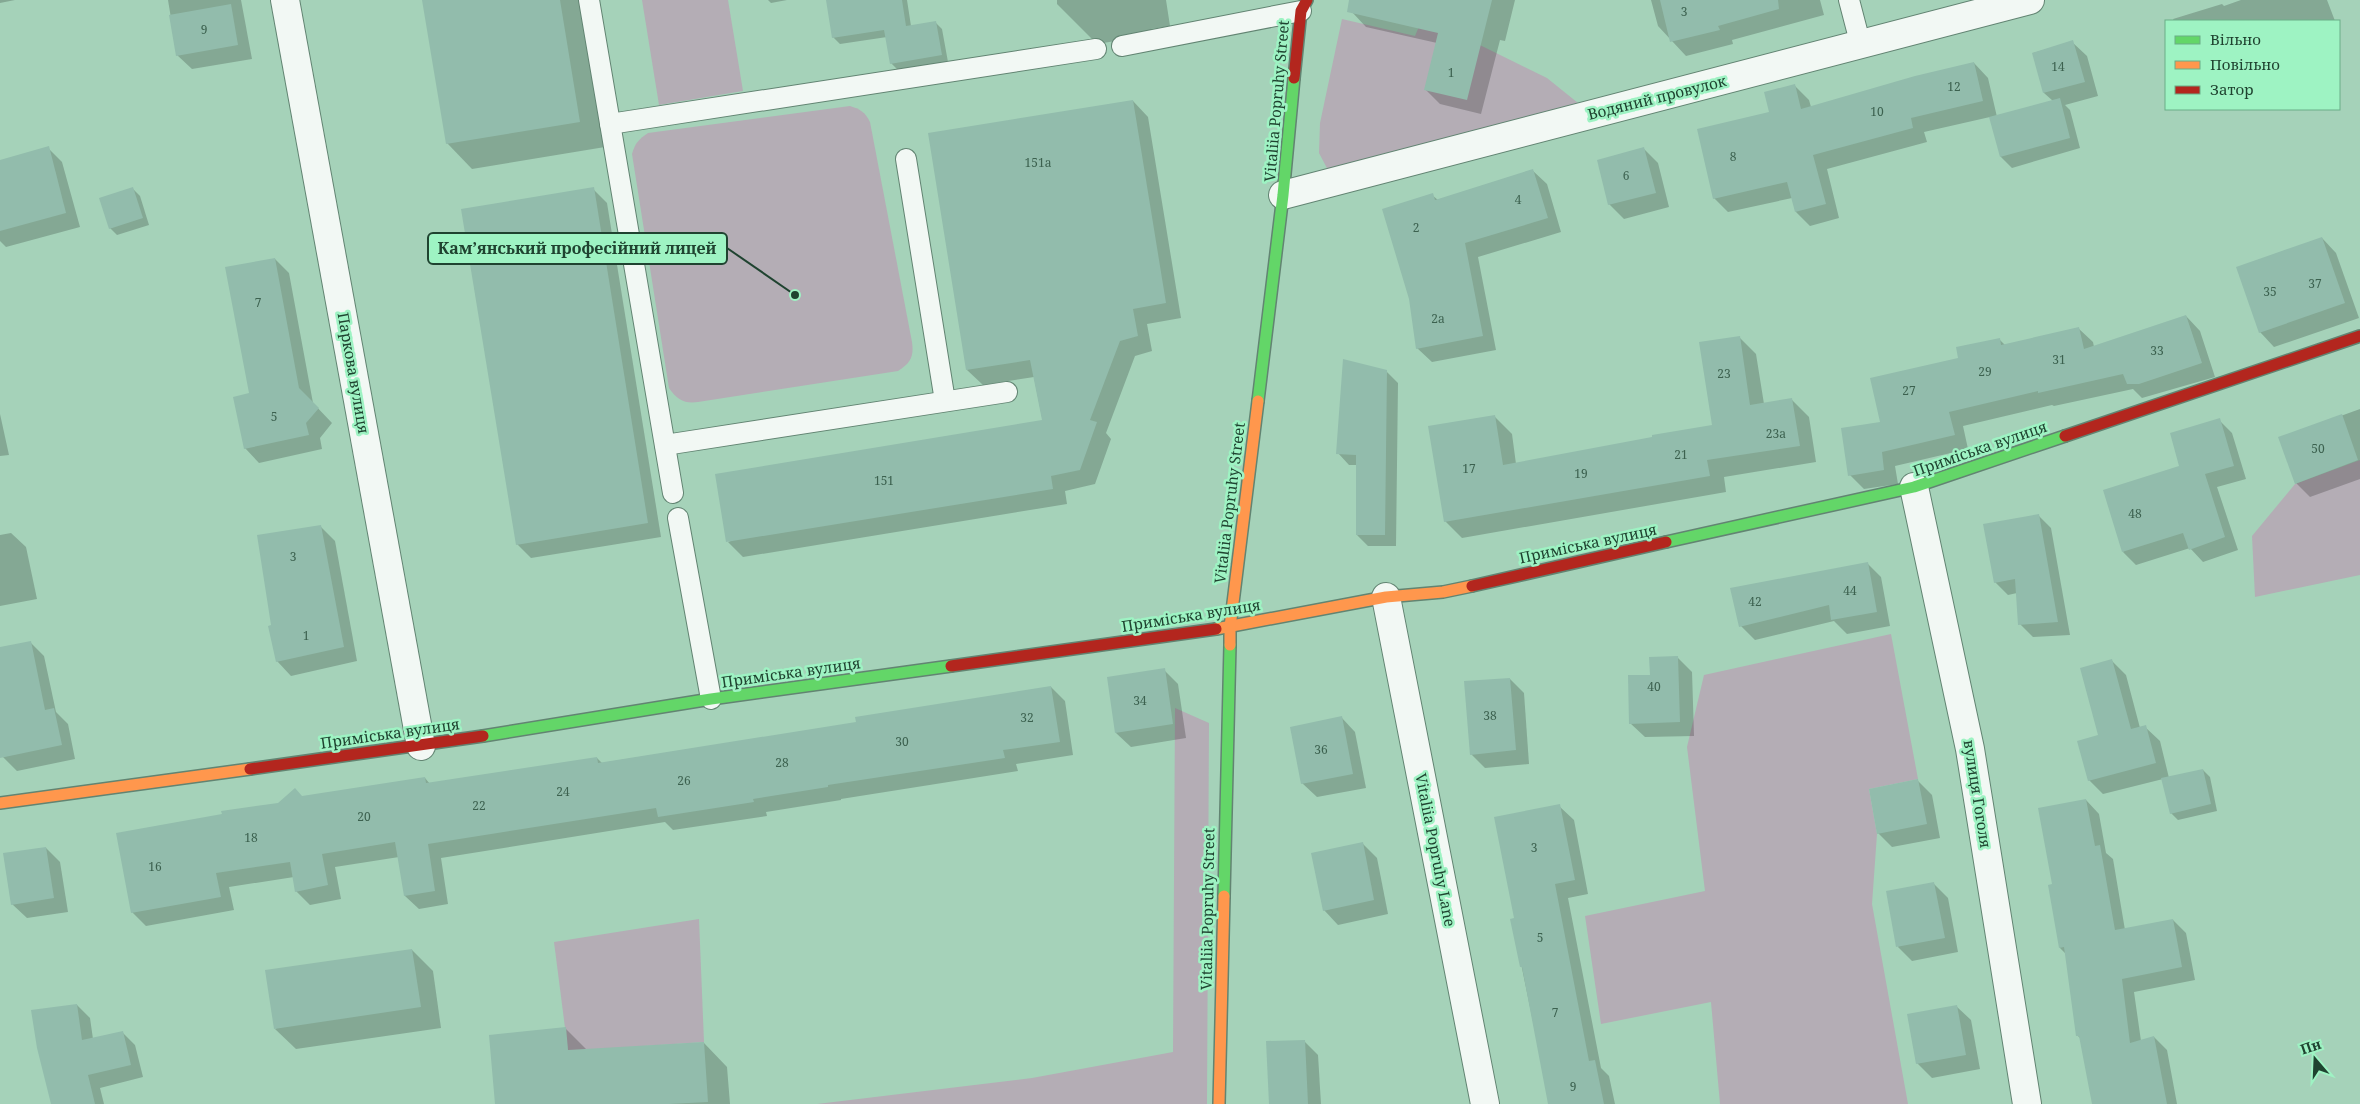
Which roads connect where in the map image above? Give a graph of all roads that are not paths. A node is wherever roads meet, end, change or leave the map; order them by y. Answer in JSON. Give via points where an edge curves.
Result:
{"nodes":[{"id":1,"x":284,"y":0,"type":"edge"},
{"id":2,"x":589,"y":0,"type":"edge"},
{"id":3,"x":1849,"y":0,"type":"edge"},
{"id":4,"x":2030,"y":0,"type":"edge"},
{"id":5,"x":1304,"y":6,"type":"edge"},
{"id":6,"x":1122,"y":46,"type":"dead end"},
{"id":7,"x":1862,"y":46,"type":"junction"},
{"id":8,"x":1096,"y":49,"type":"dead end"},
{"id":9,"x":610,"y":124,"type":"junction"},
{"id":10,"x":906,"y":159,"type":"dead end"},
{"id":11,"x":1283,"y":195,"type":"junction"},
{"id":12,"x":2360,"y":336,"type":"edge"},
{"id":13,"x":1007,"y":392,"type":"dead end"},
{"id":14,"x":945,"y":401,"type":"junction"},
{"id":15,"x":665,"y":445,"type":"junction"},
{"id":16,"x":1914,"y":487,"type":"junction"},
{"id":17,"x":674,"y":493,"type":"dead end"},
{"id":18,"x":678,"y":518,"type":"dead end"},
{"id":19,"x":1386,"y":597,"type":"junction"},
{"id":20,"x":1230,"y":628,"type":"junction"},
{"id":21,"x":711,"y":698,"type":"junction"},
{"id":22,"x":421,"y":746,"type":"junction"},
{"id":23,"x":0,"y":802,"type":"edge"},
{"id":24,"x":1219,"y":1104,"type":"edge"},
{"id":25,"x":1485,"y":1104,"type":"edge"},
{"id":26,"x":2028,"y":1104,"type":"edge"}],
"edges":[{"from":1,"to":22,"type":"street","name":"Паркова вулиця"},
{"from":2,"to":9,"type":"lane"},
{"from":3,"to":7,"type":"lane"},
{"from":4,"to":7,"type":"street","name":"Водяний провулок"},
{"from":5,"to":6,"type":"lane"},
{"from":5,"to":11,"type":"street","name":"Vitaliia Popruhy Street"},
{"from":7,"to":11,"type":"street","name":"Водяний провулок"},
{"from":8,"to":9,"type":"lane"},
{"from":9,"to":15,"type":"lane"},
{"from":10,"to":14,"type":"lane"},
{"from":11,"to":20,"type":"street","name":"Vitaliia Popruhy Street"},
{"from":12,"to":16,"type":"street","name":"Приміська вулиця"},
{"from":13,"to":14,"type":"lane"},
{"from":14,"to":15,"type":"lane"},
{"from":15,"to":17,"type":"lane"},
{"from":16,"to":19,"type":"street","name":"Приміська вулиця","via":[[1443,592]]},
{"from":16,"to":26,"type":"street","name":"вулиця Гоголя","via":[[1970,749]]},
{"from":18,"to":21,"type":"lane"},
{"from":19,"to":20,"type":"street","name":"Приміська вулиця"},
{"from":19,"to":25,"type":"street","name":"Vitaliia Popruhy Lane"},
{"from":20,"to":21,"type":"street","name":"Приміська вулиця"},
{"from":20,"to":24,"type":"street","name":"Vitaliia Popruhy Street"},
{"from":21,"to":22,"type":"street","name":"Приміська вулиця"},
{"from":22,"to":23,"type":"street","name":"Приміська вулиця"}]}
